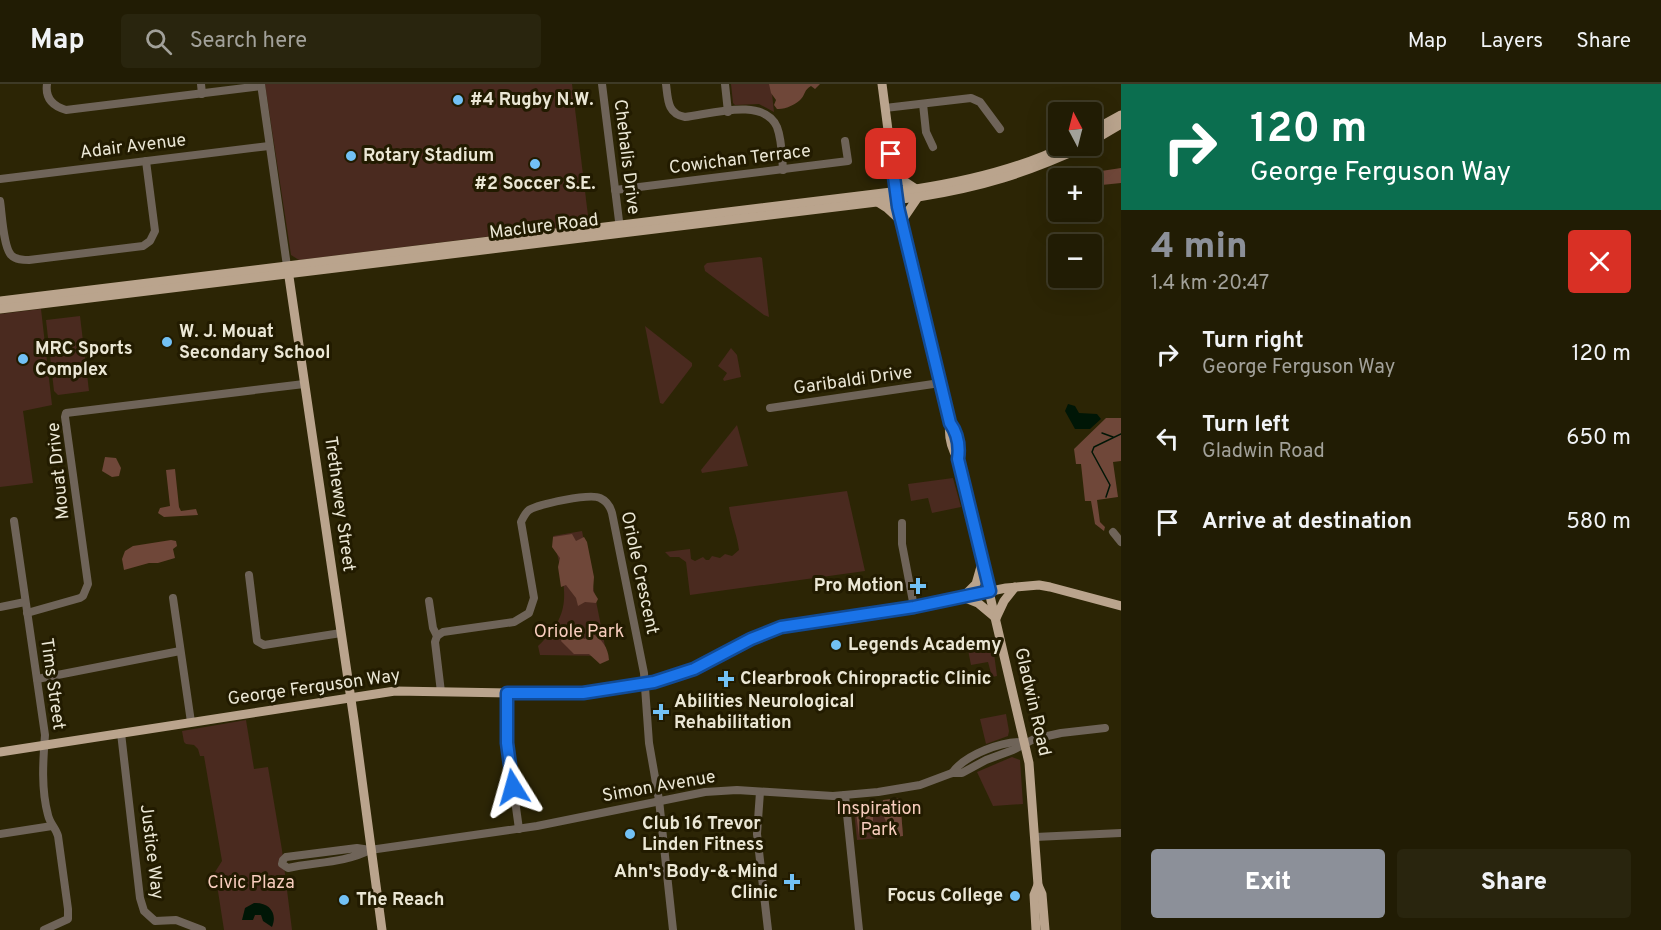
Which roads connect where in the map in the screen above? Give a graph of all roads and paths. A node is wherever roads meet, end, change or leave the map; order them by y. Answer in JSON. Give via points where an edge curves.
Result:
{"nodes":[{"id":1,"x":47,"y":84,"type":"edge"},
{"id":2,"x":201,"y":84,"type":"edge"},
{"id":3,"x":602,"y":84,"type":"edge"},
{"id":4,"x":666,"y":84,"type":"edge"},
{"id":5,"x":725,"y":84,"type":"edge"},
{"id":6,"x":882,"y":84,"type":"edge"},
{"id":7,"x":261,"y":85,"type":"edge"},
{"id":8,"x":202,"y":93,"type":"junction"},
{"id":9,"x":923,"y":104,"type":"junction"},
{"id":10,"x":885,"y":108,"type":"junction"},
{"id":11,"x":728,"y":112,"type":"junction"},
{"id":12,"x":1121,"y":115,"type":"edge"},
{"id":13,"x":1121,"y":124,"type":"edge"},
{"id":14,"x":1102,"y":125,"type":"edge"},
{"id":15,"x":1000,"y":129,"type":"dead end"},
{"id":16,"x":1102,"y":135,"type":"edge"},
{"id":17,"x":845,"y":141,"type":"dead end"},
{"id":18,"x":269,"y":146,"type":"junction"},
{"id":19,"x":933,"y":147,"type":"dead end"},
{"id":20,"x":1048,"y":153,"type":"edge"},
{"id":21,"x":1062,"y":156,"type":"edge"},
{"id":22,"x":146,"y":161,"type":"junction"},
{"id":23,"x":783,"y":170,"type":"junction"},
{"id":24,"x":893,"y":174,"type":"junction"},
{"id":25,"x":0,"y":178,"type":"edge"},
{"id":26,"x":615,"y":190,"type":"junction"},
{"id":27,"x":917,"y":193,"type":"junction"},
{"id":28,"x":896,"y":195,"type":"junction"},
{"id":29,"x":876,"y":197,"type":"junction"},
{"id":30,"x":0,"y":201,"type":"edge"},
{"id":31,"x":901,"y":222,"type":"junction"},
{"id":32,"x":620,"y":230,"type":"junction"},
{"id":33,"x":288,"y":270,"type":"junction"},
{"id":34,"x":304,"y":272,"type":"junction"},
{"id":35,"x":291,"y":292,"type":"junction"},
{"id":36,"x":0,"y":301,"type":"edge"},
{"id":37,"x":0,"y":309,"type":"edge"},
{"id":38,"x":940,"y":383,"type":"junction"},
{"id":39,"x":304,"y":384,"type":"junction"},
{"id":40,"x":770,"y":408,"type":"dead end"},
{"id":41,"x":14,"y":521,"type":"dead end"},
{"id":42,"x":902,"y":523,"type":"dead end"},
{"id":43,"x":1113,"y":532,"type":"dead end"},
{"id":44,"x":1121,"y":542,"type":"edge"},
{"id":45,"x":982,"y":560,"type":"junction"},
{"id":46,"x":249,"y":575,"type":"dead end"},
{"id":47,"x":1016,"y":587,"type":"junction"},
{"id":48,"x":990,"y":591,"type":"junction"},
{"id":49,"x":963,"y":597,"type":"junction"},
{"id":50,"x":173,"y":598,"type":"dead end"},
{"id":51,"x":429,"y":601,"type":"dead end"},
{"id":52,"x":25,"y":602,"type":"junction"},
{"id":53,"x":1121,"y":606,"type":"edge"},
{"id":54,"x":0,"y":607,"type":"edge"},
{"id":55,"x":914,"y":607,"type":"junction"},
{"id":56,"x":27,"y":613,"type":"junction"},
{"id":57,"x":996,"y":618,"type":"junction"},
{"id":58,"x":341,"y":633,"type":"junction"},
{"id":59,"x":437,"y":636,"type":"junction"},
{"id":60,"x":180,"y":651,"type":"junction"},
{"id":61,"x":37,"y":679,"type":"junction"},
{"id":62,"x":645,"y":684,"type":"junction"},
{"id":63,"x":441,"y":692,"type":"junction"},
{"id":64,"x":507,"y":693,"type":"junction"},
{"id":65,"x":350,"y":698,"type":"junction"},
{"id":66,"x":191,"y":722,"type":"junction"},
{"id":67,"x":1105,"y":728,"type":"dead end"},
{"id":68,"x":121,"y":733,"type":"junction"},
{"id":69,"x":1025,"y":742,"type":"junction"},
{"id":70,"x":44,"y":745,"type":"junction"},
{"id":71,"x":0,"y":752,"type":"edge"},
{"id":72,"x":760,"y":792,"type":"junction"},
{"id":73,"x":845,"y":795,"type":"junction"},
{"id":74,"x":660,"y":800,"type":"junction"},
{"id":75,"x":52,"y":826,"type":"junction"},
{"id":76,"x":519,"y":829,"type":"junction"},
{"id":77,"x":1121,"y":833,"type":"edge"},
{"id":78,"x":0,"y":834,"type":"edge"},
{"id":79,"x":1035,"y":837,"type":"junction"},
{"id":80,"x":370,"y":850,"type":"junction"},
{"id":81,"x":44,"y":930,"type":"edge"},
{"id":82,"x":202,"y":930,"type":"edge"},
{"id":83,"x":382,"y":930,"type":"edge"},
{"id":84,"x":673,"y":930,"type":"edge"},
{"id":85,"x":768,"y":930,"type":"edge"},
{"id":86,"x":860,"y":930,"type":"edge"},
{"id":87,"x":1040,"y":930,"type":"edge"}],
"edges":[{"from":1,"to":8,"type":"street","via":[[52,103],[66,110]]},
{"from":2,"to":8,"type":"street"},
{"from":3,"to":26,"type":"street","name":"Chehalis Drive"},
{"from":4,"to":11,"type":"street","via":[[670,108],[679,116]]},
{"from":5,"to":11,"type":"street"},
{"from":6,"to":10,"type":"main road","name":"Gladwin Road"},
{"from":7,"to":8,"type":"street"},
{"from":7,"to":18,"type":"street","name":"Trethewey Street"},
{"from":9,"to":10,"type":"street"},
{"from":9,"to":15,"type":"street","via":[[971,98],[980,102]]},
{"from":9,"to":19,"type":"street","via":[[926,132]]},
{"from":10,"to":24,"type":"main road","name":"Gladwin Road"},
{"from":11,"to":23,"type":"street","via":[[752,109],[771,118],[779,133]]},
{"from":12,"to":14,"type":"main road"},
{"from":13,"to":16,"type":"main road"},
{"from":17,"to":23,"type":"street","name":"Cowichan Terrace","via":[[848,161]]},
{"from":18,"to":22,"type":"street","name":"Adair Avenue"},
{"from":18,"to":33,"type":"street","name":"Trethewey Street"},
{"from":20,"to":27,"type":"main road","name":"Maclure Road","via":[[1005,170]]},
{"from":21,"to":27,"type":"main road","name":"Maclure Road","via":[[1008,178],[960,190]]},
{"from":22,"to":25,"type":"street","name":"Adair Avenue"},
{"from":22,"to":30,"type":"street","via":[[155,231],[143,246],[29,260],[16,258],[6,246]]},
{"from":23,"to":26,"type":"street","name":"Cowichan Terrace"},
{"from":24,"to":27,"type":"main road"},
{"from":24,"to":28,"type":"main road","name":"Gladwin Road"},
{"from":24,"to":29,"type":"main road"},
{"from":26,"to":32,"type":"street","name":"Chehalis Drive"},
{"from":27,"to":28,"type":"main road","name":"Maclure Road"},
{"from":27,"to":31,"type":"main road"},
{"from":28,"to":29,"type":"main road","name":"Maclure Road"},
{"from":28,"to":31,"type":"main road","name":"Gladwin Road"},
{"from":29,"to":31,"type":"main road"},
{"from":29,"to":32,"type":"main road","name":"Maclure Road"},
{"from":31,"to":38,"type":"main road","name":"Gladwin Road"},
{"from":32,"to":33,"type":"main road","name":"Maclure Road"},
{"from":32,"to":34,"type":"main road","name":"Maclure Road"},
{"from":33,"to":34,"type":"main road","name":"Maclure Road"},
{"from":33,"to":35,"type":"main road","name":"Trethewey Street"},
{"from":33,"to":36,"type":"main road","name":"Maclure Road"},
{"from":33,"to":37,"type":"main road","name":"Maclure Road"},
{"from":34,"to":35,"type":"main road"},
{"from":35,"to":39,"type":"main road","name":"Trethewey Street"},
{"from":38,"to":40,"type":"street","name":"Garibaldi Drive"},
{"from":38,"to":45,"type":"main road","name":"Gladwin Road","via":[[959,446],[958,459]]},
{"from":39,"to":56,"type":"street","name":"Mouat Drive","via":[[66,413],[88,584],[83,596],[76,600]]},
{"from":39,"to":58,"type":"main road","name":"Trethewey Street"},
{"from":41,"to":52,"type":"street","name":"Tims Street"},
{"from":42,"to":55,"type":"street"},
{"from":43,"to":44,"type":"street"},
{"from":45,"to":48,"type":"main road","name":"Gladwin Road"},
{"from":45,"to":49,"type":"main road","via":[[976,584]]},
{"from":46,"to":58,"type":"street","via":[[258,640],[264,645]]},
{"from":47,"to":48,"type":"main road","name":"George Ferguson Way"},
{"from":47,"to":53,"type":"main road","name":"George Ferguson Way","via":[[1064,589]]},
{"from":47,"to":57,"type":"main road"},
{"from":48,"to":49,"type":"main road","name":"George Ferguson Way"},
{"from":48,"to":57,"type":"main road","name":"Gladwin Road"},
{"from":49,"to":55,"type":"main road","name":"George Ferguson Way"},
{"from":49,"to":57,"type":"main road"},
{"from":50,"to":60,"type":"street"},
{"from":51,"to":59,"type":"street"},
{"from":52,"to":54,"type":"street"},
{"from":52,"to":56,"type":"street","name":"Tims Street"},
{"from":55,"to":62,"type":"main road","name":"George Ferguson Way","via":[[781,627],[694,669]]},
{"from":56,"to":61,"type":"street","name":"Tims Street"},
{"from":57,"to":69,"type":"main road","name":"Gladwin Road"},
{"from":58,"to":65,"type":"main road","name":"Trethewey Street"},
{"from":59,"to":62,"type":"street","name":"Oriole Crescent","via":[[526,617],[534,598],[521,532],[527,511],[598,496],[612,513]]},
{"from":59,"to":63,"type":"street"},
{"from":60,"to":61,"type":"street"},
{"from":60,"to":66,"type":"street"},
{"from":61,"to":70,"type":"street","name":"Tims Street"},
{"from":62,"to":64,"type":"main road","name":"George Ferguson Way","via":[[583,693]]},
{"from":62,"to":74,"type":"street","via":[[649,743]]},
{"from":63,"to":64,"type":"main road","name":"George Ferguson Way"},
{"from":63,"to":65,"type":"main road","name":"George Ferguson Way","via":[[395,691]]},
{"from":64,"to":76,"type":"street","via":[[507,743]]},
{"from":65,"to":66,"type":"main road","name":"George Ferguson Way"},
{"from":65,"to":80,"type":"main road","name":"Trethewey Street"},
{"from":66,"to":68,"type":"main road","name":"George Ferguson Way"},
{"from":67,"to":69,"type":"street","name":"Simon Avenue"},
{"from":68,"to":70,"type":"main road","name":"George Ferguson Way"},
{"from":68,"to":82,"type":"street","name":"Justice Way","via":[[144,911],[155,921],[176,920]]},
{"from":69,"to":73,"type":"street","name":"Simon Avenue","via":[[962,773],[920,785]]},
{"from":69,"to":79,"type":"main road","name":"Gladwin Road"},
{"from":70,"to":71,"type":"main road","name":"George Ferguson Way"},
{"from":70,"to":75,"type":"street","name":"Tims Street","via":[[43,774]]},
{"from":72,"to":73,"type":"street","name":"Simon Avenue"},
{"from":72,"to":74,"type":"street","name":"Simon Avenue","via":[[719,791]]},
{"from":72,"to":85,"type":"street","via":[[757,834]]},
{"from":73,"to":86,"type":"street"},
{"from":74,"to":76,"type":"street","name":"Simon Avenue"},
{"from":74,"to":84,"type":"street"},
{"from":75,"to":78,"type":"street"},
{"from":75,"to":81,"type":"street","name":"Tims Street","via":[[57,829],[68,919]]},
{"from":76,"to":80,"type":"street","name":"Simon Avenue"},
{"from":77,"to":79,"type":"street"},
{"from":79,"to":87,"type":"main road","name":"Gladwin Road","via":[[1038,885],[1034,895]]},
{"from":80,"to":80,"type":"street","via":[[357,848],[286,857],[282,864],[288,868],[358,857]]},
{"from":80,"to":83,"type":"main road","name":"Trethewey Street"}]}
